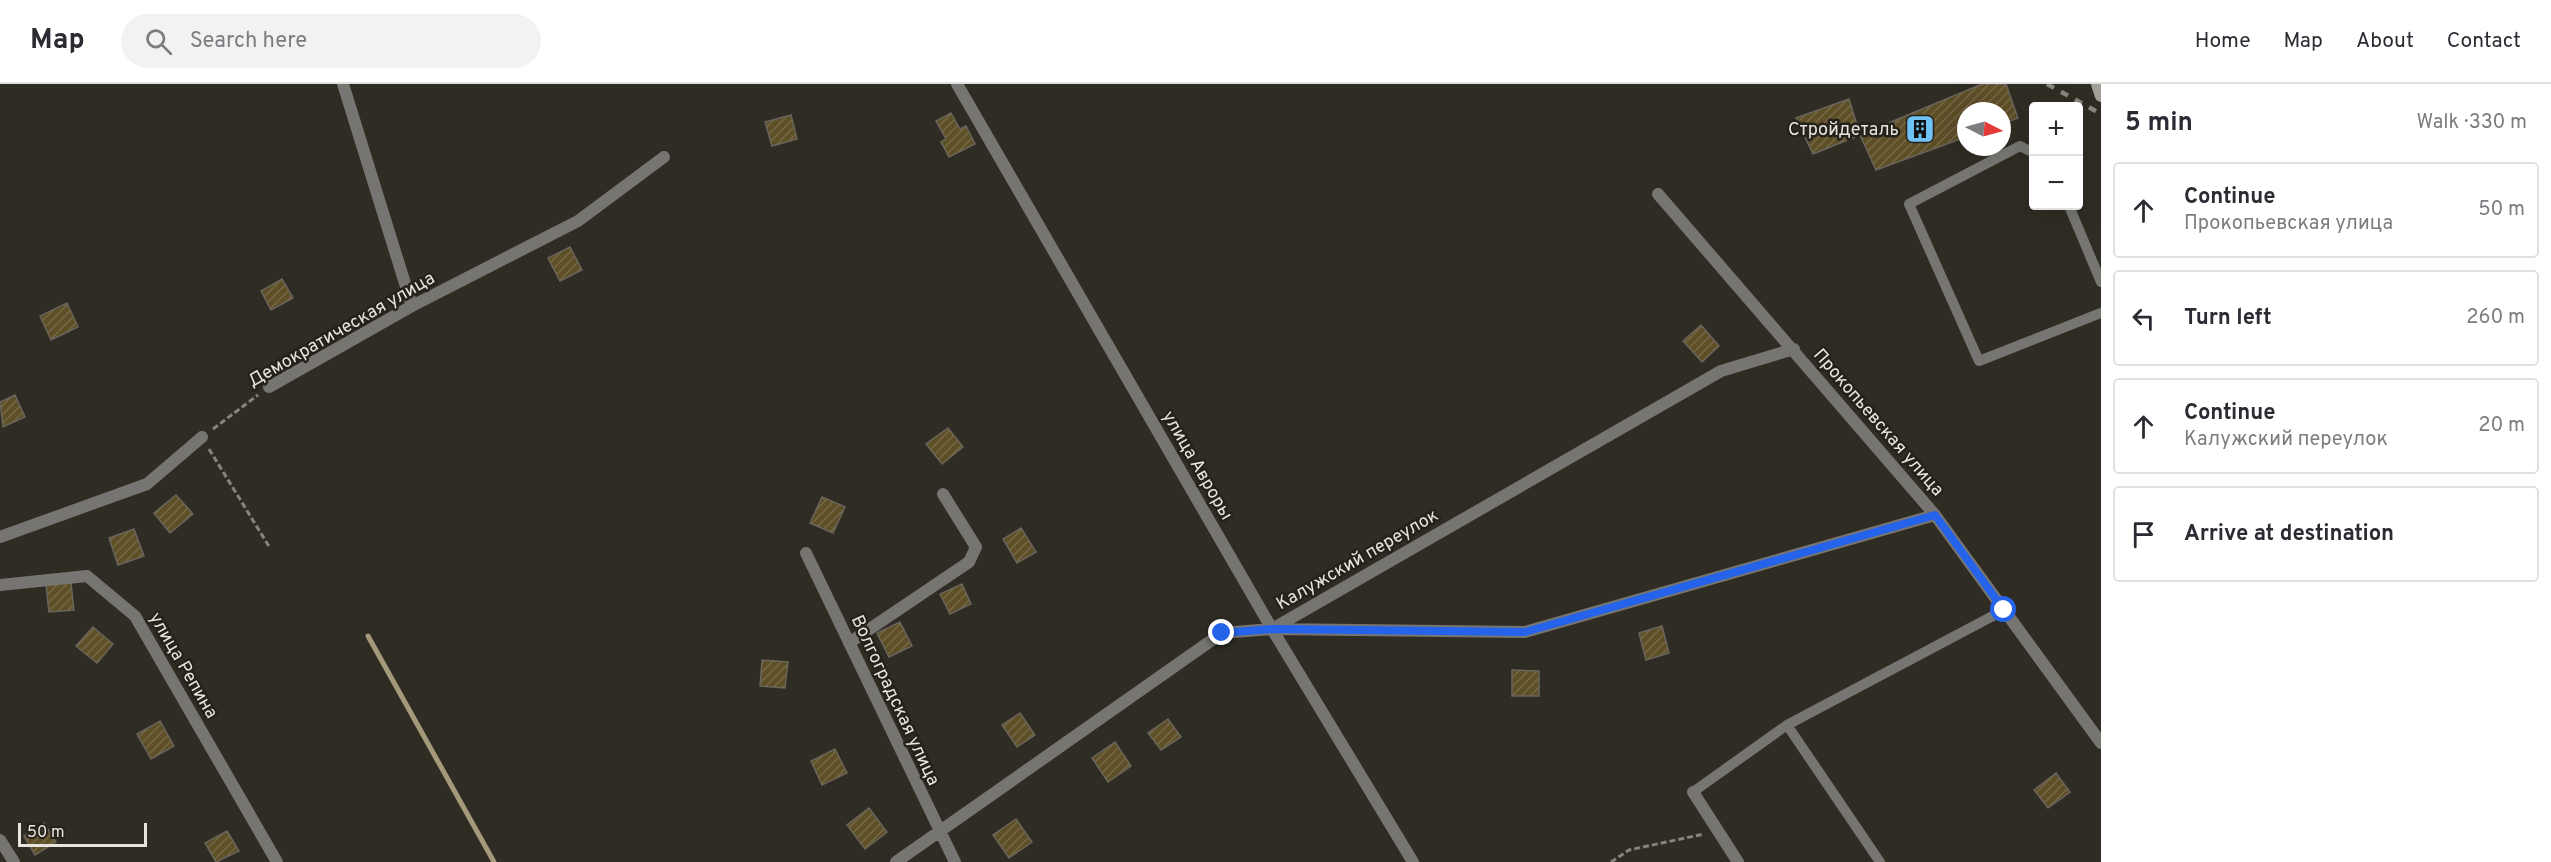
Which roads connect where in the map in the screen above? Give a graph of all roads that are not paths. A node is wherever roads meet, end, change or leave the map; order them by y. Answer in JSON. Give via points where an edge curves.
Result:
{"nodes":[{"id":1,"x":344,"y":84,"type":"edge"},
{"id":2,"x":957,"y":84,"type":"edge"},
{"id":3,"x":2097,"y":84,"type":"edge"},
{"id":4,"x":2101,"y":96,"type":"edge"},
{"id":5,"x":2029,"y":150,"type":"edge"},
{"id":6,"x":664,"y":157,"type":"dead end"},
{"id":7,"x":1658,"y":194,"type":"dead end"},
{"id":8,"x":2071,"y":210,"type":"edge"},
{"id":9,"x":2101,"y":282,"type":"edge"},
{"id":10,"x":412,"y":306,"type":"junction"},
{"id":11,"x":2101,"y":313,"type":"edge"},
{"id":12,"x":1794,"y":349,"type":"junction"},
{"id":13,"x":269,"y":387,"type":"road end"},
{"id":14,"x":202,"y":437,"type":"road end"},
{"id":15,"x":943,"y":494,"type":"dead end"},
{"id":16,"x":1935,"y":515,"type":"junction"},
{"id":17,"x":0,"y":537,"type":"edge"},
{"id":18,"x":806,"y":553,"type":"dead end"},
{"id":19,"x":0,"y":585,"type":"edge"},
{"id":20,"x":2004,"y":610,"type":"junction"},
{"id":21,"x":1272,"y":629,"type":"junction"},
{"id":22,"x":849,"y":643,"type":"junction"},
{"id":23,"x":1786,"y":724,"type":"junction"},
{"id":24,"x":2101,"y":743,"type":"edge"},
{"id":25,"x":1693,"y":792,"type":"joint"},
{"id":26,"x":938,"y":830,"type":"junction"},
{"id":27,"x":0,"y":840,"type":"edge"},
{"id":28,"x":14,"y":862,"type":"edge"},
{"id":29,"x":277,"y":862,"type":"edge"},
{"id":30,"x":896,"y":862,"type":"edge"},
{"id":31,"x":956,"y":862,"type":"edge"},
{"id":32,"x":1413,"y":862,"type":"edge"},
{"id":33,"x":1738,"y":862,"type":"edge"},
{"id":34,"x":1880,"y":862,"type":"edge"}],
"edges":[{"from":1,"to":10,"type":"street"},
{"from":2,"to":21,"type":"street","name":"улица Авроры"},
{"from":3,"to":4,"type":"main road"},
{"from":5,"to":11,"type":"lane","via":[[2020,146],[1909,204],[1979,361]]},
{"from":6,"to":10,"type":"street","name":"Демократическая улица","via":[[578,222]]},
{"from":7,"to":12,"type":"street","name":"Прокопьевская улица"},
{"from":8,"to":9,"type":"lane"},
{"from":10,"to":13,"type":"street","name":"Демократическая улица"},
{"from":12,"to":16,"type":"street","name":"Прокопьевская улица"},
{"from":12,"to":21,"type":"street","name":"Калужский переулок","via":[[1721,371]]},
{"from":14,"to":17,"type":"street","via":[[147,484]]},
{"from":15,"to":22,"type":"street","via":[[976,546],[969,562]]},
{"from":16,"to":20,"type":"street","name":"Прокопьевская улица"},
{"from":16,"to":21,"type":"street","via":[[1525,632]]},
{"from":18,"to":22,"type":"street","name":"Волгоградская улица"},
{"from":19,"to":29,"type":"street","name":"улица Репина","via":[[87,576],[135,616]]},
{"from":20,"to":23,"type":"lane"},
{"from":20,"to":24,"type":"street","name":"Прокопьевская улица"},
{"from":21,"to":26,"type":"street","name":"Калужский переулок","via":[[1222,633]]},
{"from":21,"to":32,"type":"street","name":"улица Авроры"},
{"from":22,"to":26,"type":"street","name":"Волгоградская улица"},
{"from":23,"to":25,"type":"lane"},
{"from":23,"to":34,"type":"lane"},
{"from":25,"to":33,"type":"street"},
{"from":26,"to":30,"type":"street","name":"Калужский переулок"},
{"from":26,"to":31,"type":"street","name":"Волгоградская улица"},
{"from":27,"to":28,"type":"street"}]}
